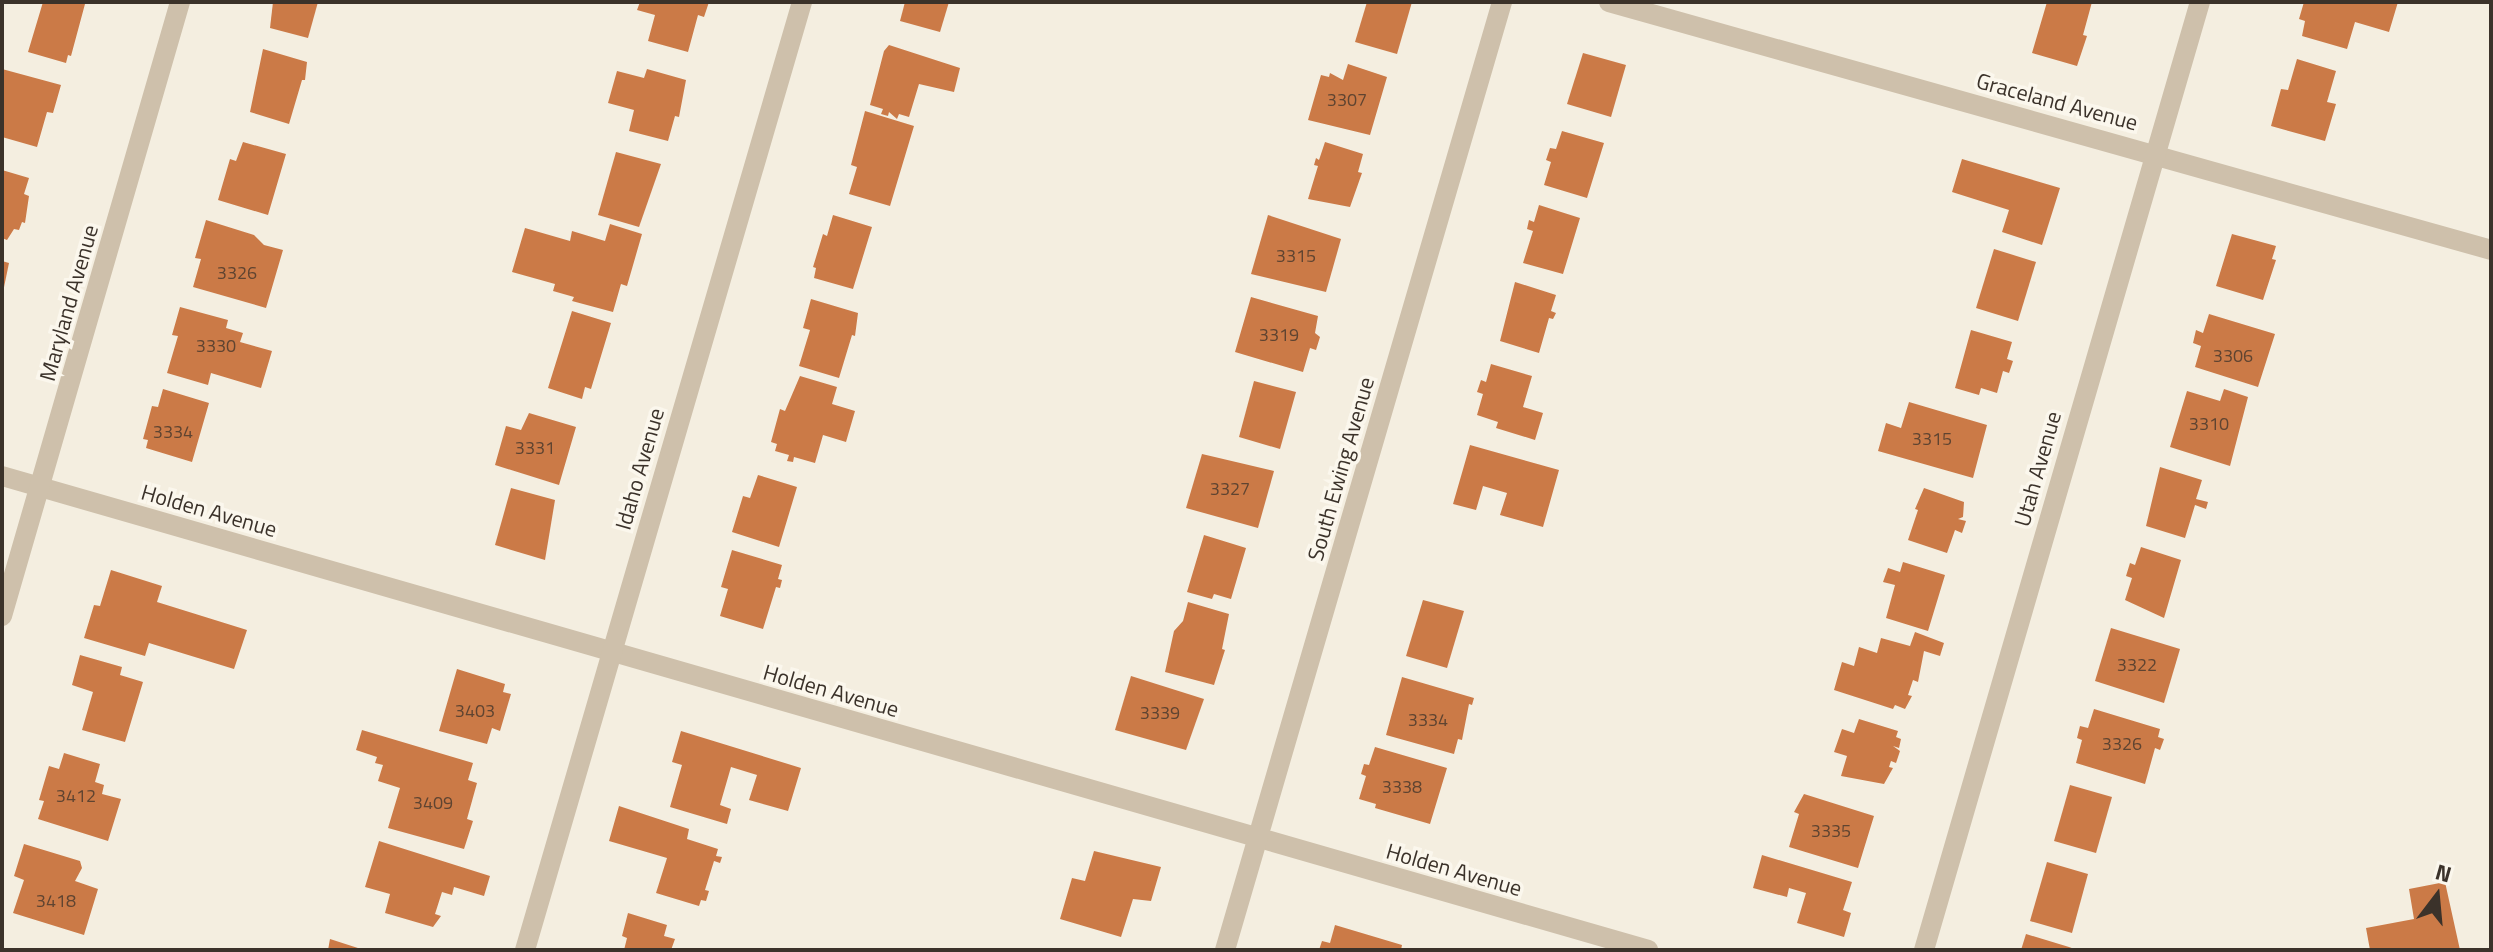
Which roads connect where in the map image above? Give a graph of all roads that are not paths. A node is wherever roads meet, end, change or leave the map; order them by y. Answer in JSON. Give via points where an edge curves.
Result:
{"nodes":[{"id":1,"x":180,"y":2,"type":"edge"},
{"id":2,"x":802,"y":2,"type":"edge"},
{"id":3,"x":1502,"y":2,"type":"edge"},
{"id":4,"x":1609,"y":2,"type":"edge"},
{"id":5,"x":2200,"y":2,"type":"edge"},
{"id":6,"x":2154,"y":154,"type":"junction"},
{"id":7,"x":2491,"y":250,"type":"edge"},
{"id":8,"x":2,"y":476,"type":"edge"},
{"id":9,"x":40,"y":487,"type":"junction"},
{"id":10,"x":2,"y":616,"type":"edge"},
{"id":11,"x":612,"y":653,"type":"junction"},
{"id":12,"x":1258,"y":839,"type":"junction"},
{"id":13,"x":525,"y":950,"type":"edge"},
{"id":14,"x":1225,"y":950,"type":"edge"},
{"id":15,"x":1648,"y":950,"type":"edge"},
{"id":16,"x":1924,"y":950,"type":"edge"}],
"edges":[{"from":1,"to":9,"type":"street","name":"Maryland Avenue"},
{"from":2,"to":11,"type":"street","name":"Idaho Avenue"},
{"from":3,"to":12,"type":"street","name":"South Ewing Avenue"},
{"from":4,"to":6,"type":"street","name":"Graceland Avenue"},
{"from":5,"to":6,"type":"street","name":"Utah Avenue"},
{"from":6,"to":7,"type":"street","name":"Graceland Avenue"},
{"from":6,"to":16,"type":"street","name":"Utah Avenue"},
{"from":8,"to":9,"type":"street","name":"Holden Avenue"},
{"from":9,"to":10,"type":"street","name":"Maryland Avenue"},
{"from":9,"to":11,"type":"street","name":"Holden Avenue"},
{"from":11,"to":12,"type":"street","name":"Holden Avenue"},
{"from":11,"to":13,"type":"street","name":"Idaho Avenue"},
{"from":12,"to":14,"type":"street","name":"South Ewing Avenue"},
{"from":12,"to":15,"type":"street","name":"Holden Avenue"}]}
